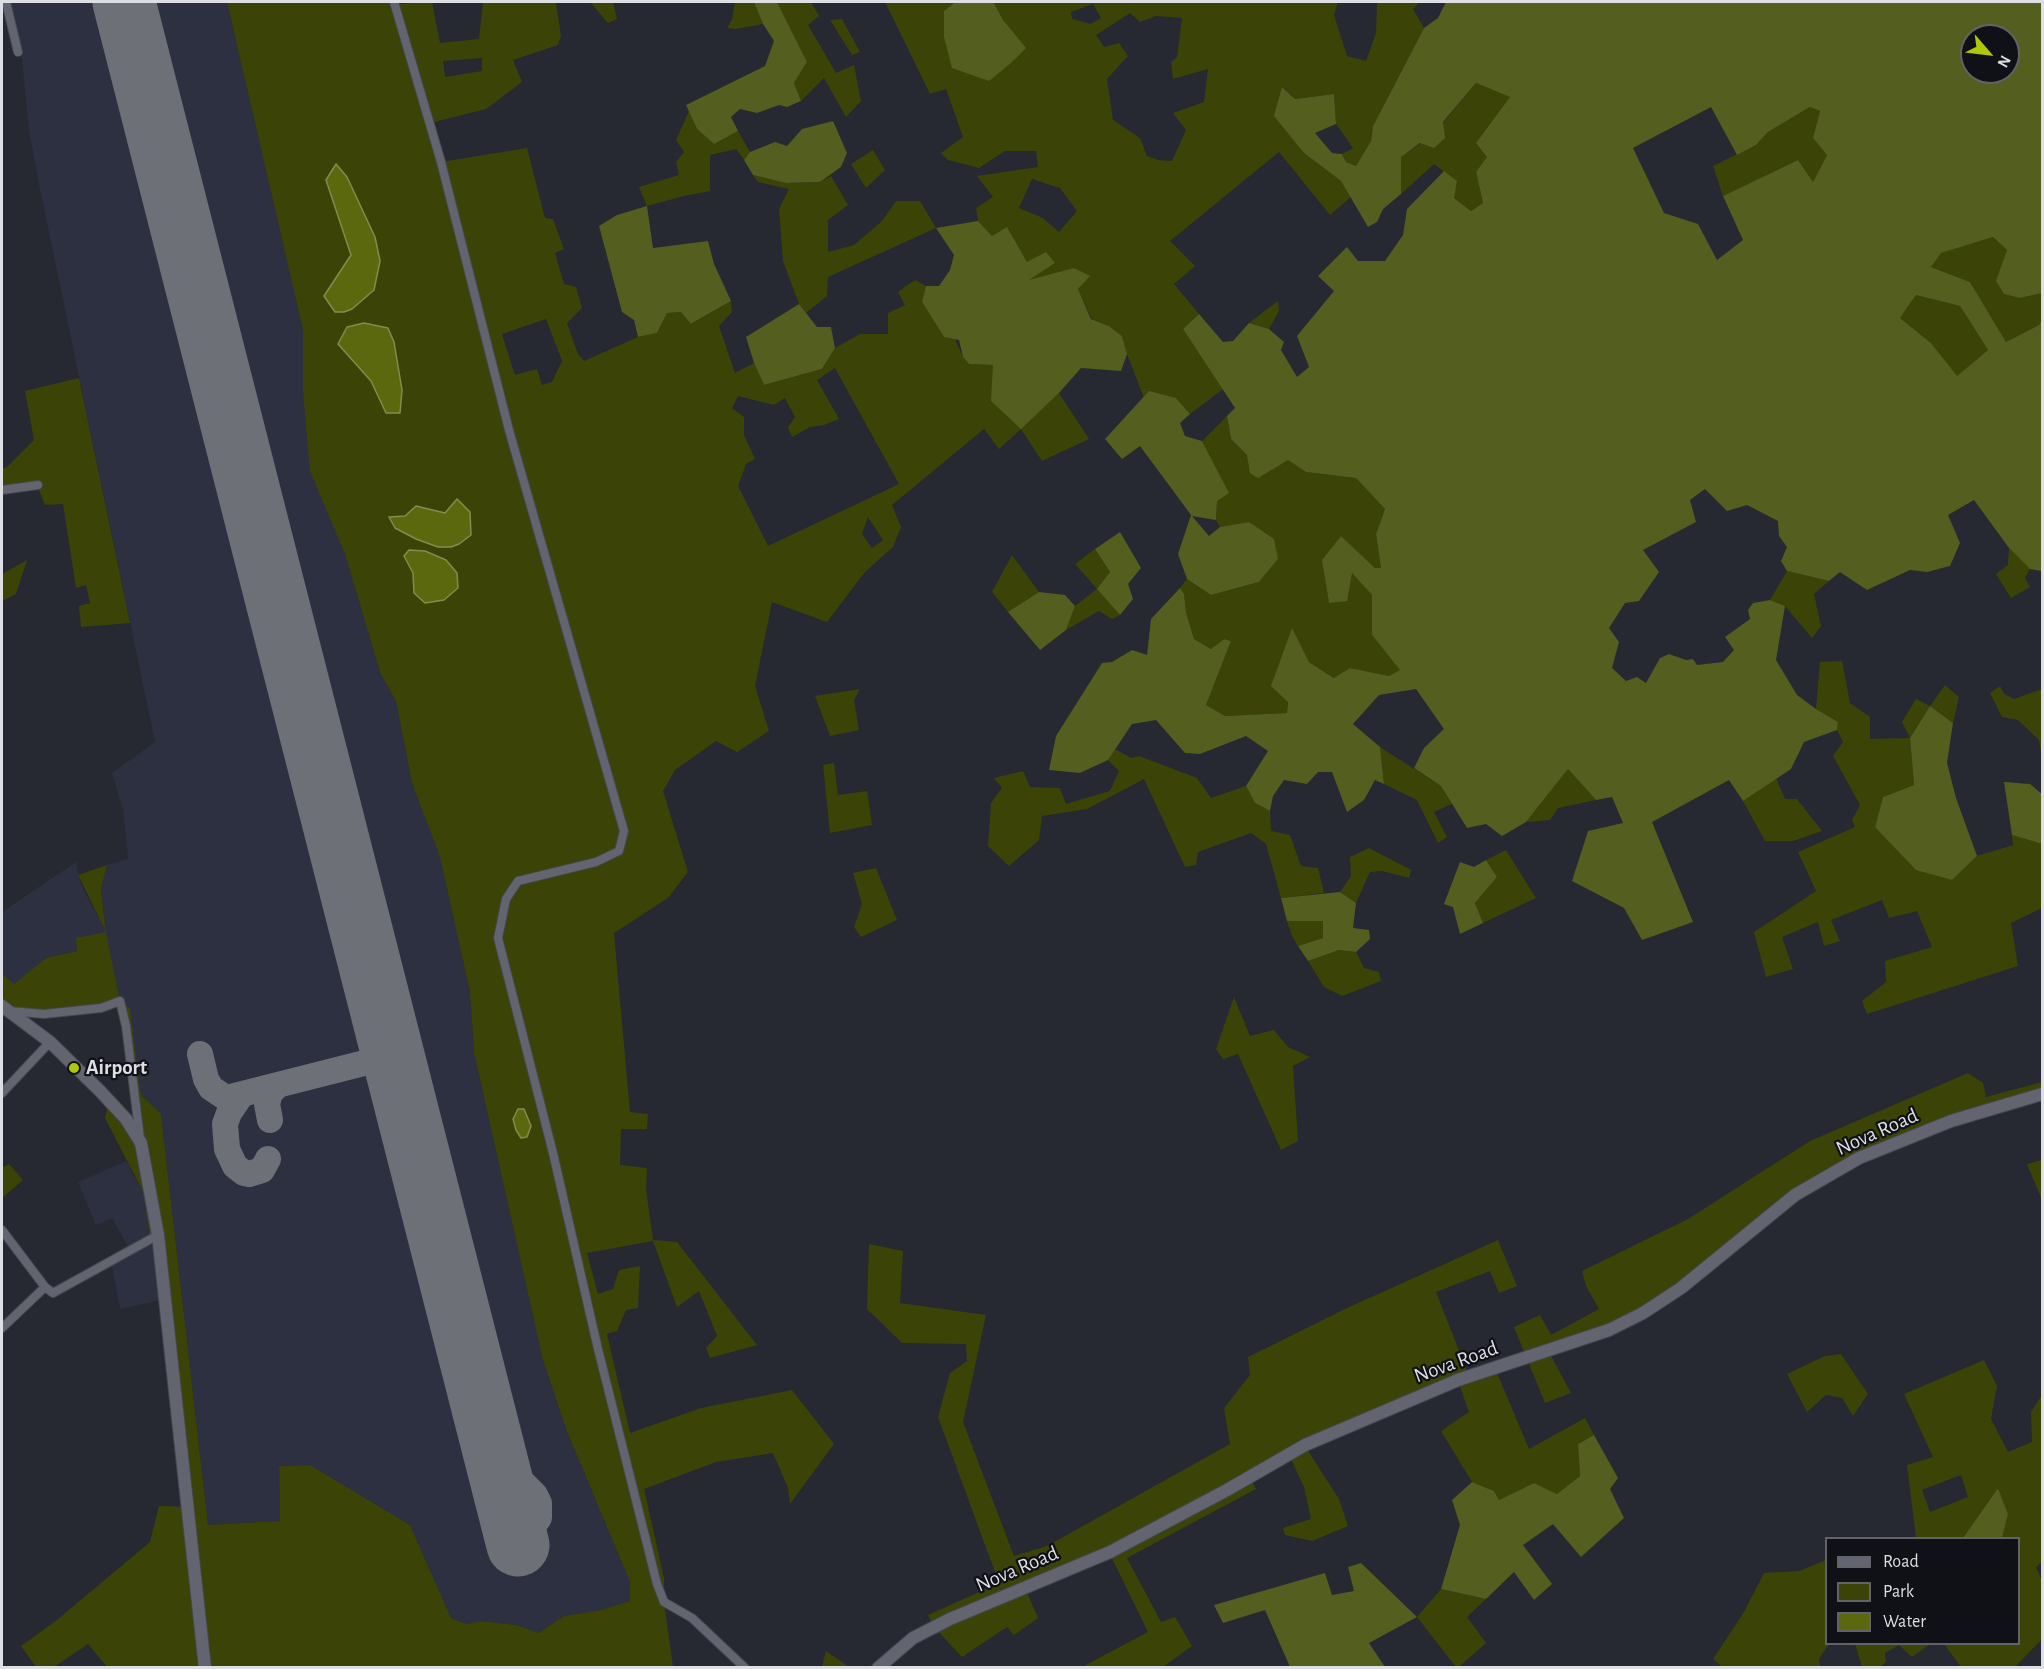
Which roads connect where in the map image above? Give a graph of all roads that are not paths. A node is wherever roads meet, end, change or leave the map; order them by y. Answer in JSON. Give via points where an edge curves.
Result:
{"nodes":[{"id":1,"x":6,"y":2,"type":"edge"},
{"id":2,"x":394,"y":2,"type":"edge"},
{"id":3,"x":18,"y":52,"type":"dead end"},
{"id":4,"x":38,"y":485,"type":"dead end"},
{"id":5,"x":2,"y":490,"type":"edge"},
{"id":6,"x":5,"y":1008,"type":"edge"},
{"id":7,"x":50,"y":1042,"type":"junction"},
{"id":8,"x":2,"y":1094,"type":"edge"},
{"id":9,"x":2043,"y":1094,"type":"edge"},
{"id":10,"x":141,"y":1143,"type":"junction"},
{"id":11,"x":2,"y":1230,"type":"edge"},
{"id":12,"x":158,"y":1235,"type":"junction"},
{"id":13,"x":45,"y":1287,"type":"junction"},
{"id":14,"x":2,"y":1328,"type":"edge"},
{"id":15,"x":205,"y":1668,"type":"edge"},
{"id":16,"x":745,"y":1668,"type":"edge"},
{"id":17,"x":878,"y":1668,"type":"edge"}],
"edges":[{"from":1,"to":3,"type":"street"},
{"from":2,"to":16,"type":"street","via":[[441,162],[509,430],[624,831],[619,851],[596,862],[518,881],[506,899],[498,938],[657,1584],[664,1602],[692,1618]]},
{"from":4,"to":5,"type":"street"},
{"from":6,"to":7,"type":"street"},
{"from":6,"to":10,"type":"street","via":[[44,1014],[100,1008],[120,1001]]},
{"from":7,"to":8,"type":"street"},
{"from":7,"to":10,"type":"street","via":[[110,1100]]},
{"from":9,"to":17,"type":"street","name":"Nova Road","via":[[1951,1121],[1859,1158],[1795,1195],[1682,1288],[1643,1313],[1609,1330],[1458,1380],[1305,1445],[1110,1552],[934,1627],[913,1638]]},
{"from":10,"to":12,"type":"street"},
{"from":11,"to":13,"type":"street"},
{"from":12,"to":13,"type":"street","via":[[53,1293]]},
{"from":12,"to":15,"type":"street"},
{"from":13,"to":14,"type":"street"}]}
